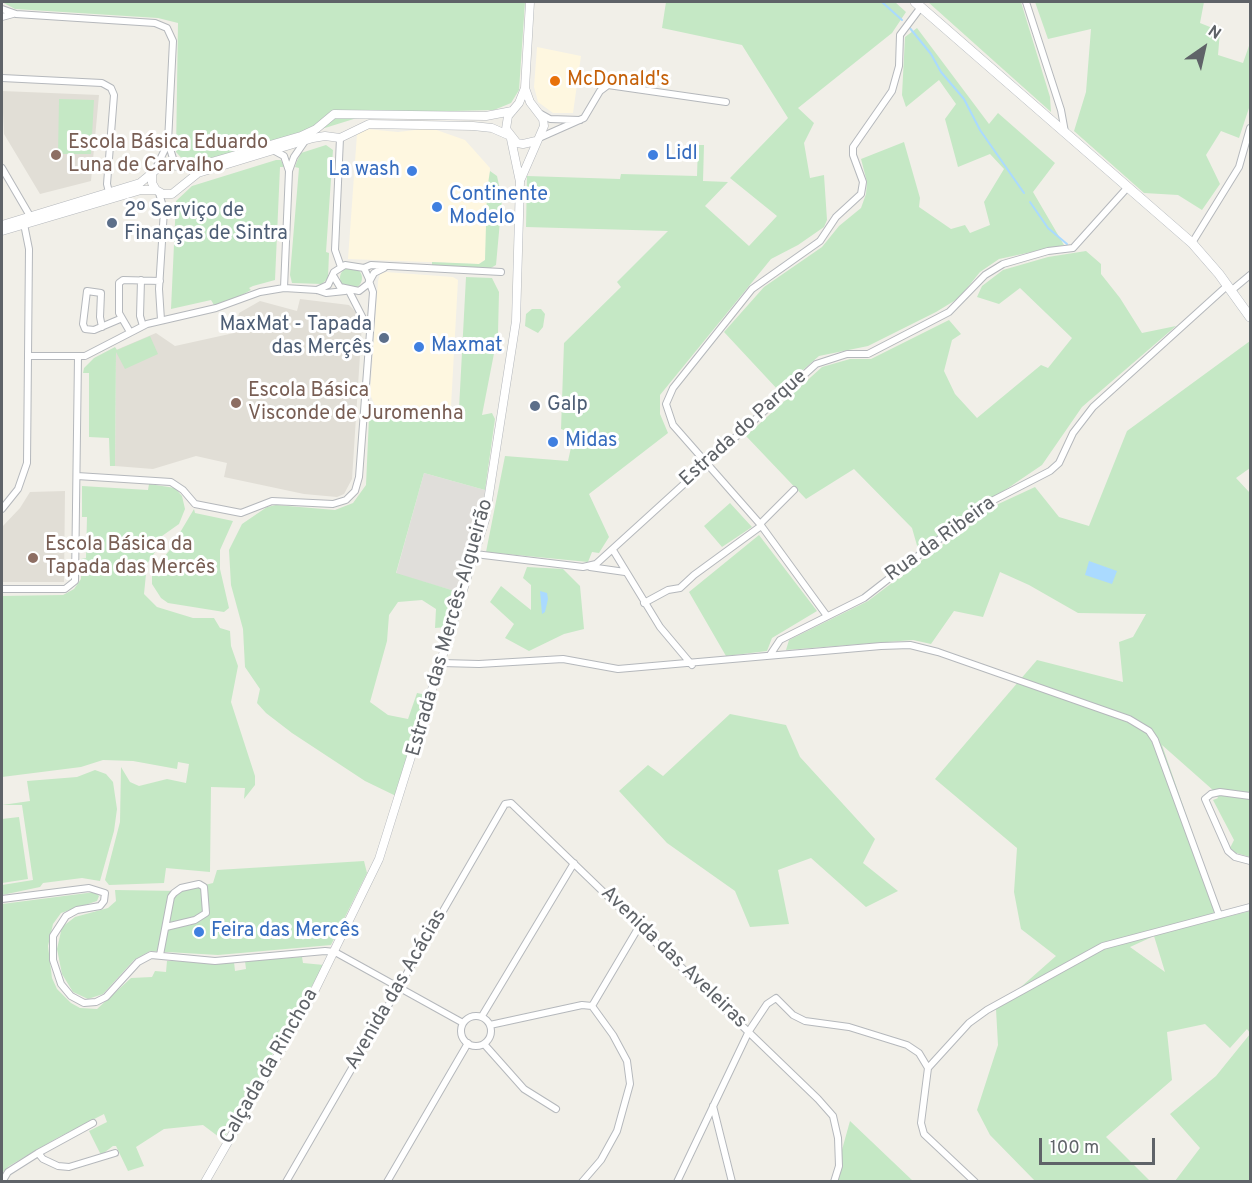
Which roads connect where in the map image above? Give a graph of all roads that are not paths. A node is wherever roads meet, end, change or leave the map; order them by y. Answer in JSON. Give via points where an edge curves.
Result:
{"nodes":[{"id":1,"x":530,"y":2,"type":"edge"},
{"id":2,"x":1026,"y":2,"type":"edge"},
{"id":3,"x":918,"y":4,"type":"edge"},
{"id":4,"x":2,"y":9,"type":"edge"},
{"id":5,"x":16,"y":14,"type":"junction"},
{"id":6,"x":2,"y":17,"type":"edge"},
{"id":7,"x":2,"y":78,"type":"edge"},
{"id":8,"x":525,"y":88,"type":"junction"},
{"id":9,"x":726,"y":102,"type":"dead end"},
{"id":10,"x":513,"y":110,"type":"junction"},
{"id":11,"x":538,"y":111,"type":"junction"},
{"id":12,"x":345,"y":116,"type":"junction"},
{"id":13,"x":581,"y":120,"type":"junction"},
{"id":14,"x":327,"y":121,"type":"junction"},
{"id":15,"x":1251,"y":128,"type":"edge"},
{"id":16,"x":350,"y":131,"type":"junction"},
{"id":17,"x":1065,"y":132,"type":"junction"},
{"id":18,"x":331,"y":136,"type":"junction"},
{"id":19,"x":510,"y":137,"type":"junction"},
{"id":20,"x":340,"y":138,"type":"junction"},
{"id":21,"x":538,"y":139,"type":"junction"},
{"id":22,"x":305,"y":141,"type":"junction"},
{"id":23,"x":168,"y":142,"type":"junction"},
{"id":24,"x":273,"y":150,"type":"junction"},
{"id":25,"x":176,"y":166,"type":"junction"},
{"id":26,"x":2,"y":168,"type":"edge"},
{"id":27,"x":154,"y":170,"type":"junction"},
{"id":28,"x":290,"y":171,"type":"junction"},
{"id":29,"x":520,"y":182,"type":"junction"},
{"id":30,"x":1127,"y":188,"type":"junction"},
{"id":31,"x":179,"y":189,"type":"junction"},
{"id":32,"x":157,"y":191,"type":"junction"},
{"id":33,"x":109,"y":192,"type":"junction"},
{"id":34,"x":164,"y":210,"type":"junction"},
{"id":35,"x":30,"y":216,"type":"junction"},
{"id":36,"x":24,"y":224,"type":"junction"},
{"id":37,"x":2,"y":225,"type":"edge"},
{"id":38,"x":2,"y":231,"type":"edge"},
{"id":39,"x":1192,"y":243,"type":"junction"},
{"id":40,"x":341,"y":267,"type":"junction"},
{"id":41,"x":386,"y":267,"type":"junction"},
{"id":42,"x":364,"y":268,"type":"junction"},
{"id":43,"x":501,"y":272,"type":"dead end"},
{"id":44,"x":1251,"y":275,"type":"edge"},
{"id":45,"x":334,"y":277,"type":"junction"},
{"id":46,"x":141,"y":280,"type":"junction"},
{"id":47,"x":369,"y":280,"type":"junction"},
{"id":48,"x":160,"y":281,"type":"junction"},
{"id":49,"x":284,"y":288,"type":"junction"},
{"id":50,"x":1230,"y":288,"type":"junction"},
{"id":51,"x":317,"y":290,"type":"junction"},
{"id":52,"x":347,"y":291,"type":"junction"},
{"id":53,"x":1251,"y":316,"type":"edge"},
{"id":54,"x":120,"y":319,"type":"junction"},
{"id":55,"x":161,"y":320,"type":"junction"},
{"id":56,"x":143,"y":326,"type":"junction"},
{"id":57,"x":102,"y":327,"type":"junction"},
{"id":58,"x":369,"y":331,"type":"junction"},
{"id":59,"x":130,"y":332,"type":"junction"},
{"id":60,"x":29,"y":356,"type":"junction"},
{"id":61,"x":78,"y":357,"type":"junction"},
{"id":62,"x":706,"y":464,"type":"junction"},
{"id":63,"x":77,"y":476,"type":"junction"},
{"id":64,"x":794,"y":490,"type":"dead end"},
{"id":65,"x":2,"y":509,"type":"edge"},
{"id":66,"x":761,"y":525,"type":"junction"},
{"id":67,"x":613,"y":550,"type":"junction"},
{"id":68,"x":475,"y":554,"type":"junction"},
{"id":69,"x":590,"y":567,"type":"junction"},
{"id":70,"x":625,"y":572,"type":"junction"},
{"id":71,"x":2,"y":589,"type":"edge"},
{"id":72,"x":644,"y":603,"type":"junction"},
{"id":73,"x":827,"y":616,"type":"junction"},
{"id":74,"x":770,"y":655,"type":"junction"},
{"id":75,"x":442,"y":663,"type":"junction"},
{"id":76,"x":692,"y":665,"type":"junction"},
{"id":77,"x":1251,"y":796,"type":"edge"},
{"id":78,"x":511,"y":802,"type":"joint"},
{"id":79,"x":1251,"y":861,"type":"edge"},
{"id":80,"x":574,"y":863,"type":"junction"},
{"id":81,"x":2,"y":899,"type":"edge"},
{"id":82,"x":1251,"y":907,"type":"edge"},
{"id":83,"x":1220,"y":915,"type":"junction"},
{"id":84,"x":640,"y":926,"type":"junction"},
{"id":85,"x":166,"y":927,"type":"junction"},
{"id":86,"x":335,"y":952,"type":"junction"},
{"id":87,"x":160,"y":955,"type":"junction"},
{"id":88,"x":399,"y":988,"type":"junction"},
{"id":89,"x":592,"y":1006,"type":"junction"},
{"id":90,"x":482,"y":1016,"type":"junction"},
{"id":91,"x":462,"y":1023,"type":"junction"},
{"id":92,"x":490,"y":1025,"type":"junction"},
{"id":93,"x":749,"y":1031,"type":"junction"},
{"id":94,"x":468,"y":1043,"type":"junction"},
{"id":95,"x":484,"y":1044,"type":"junction"},
{"id":96,"x":928,"y":1068,"type":"junction"},
{"id":97,"x":713,"y":1105,"type":"junction"},
{"id":98,"x":556,"y":1109,"type":"dead end"},
{"id":99,"x":93,"y":1123,"type":"dead end"},
{"id":100,"x":38,"y":1153,"type":"junction"},
{"id":101,"x":115,"y":1153,"type":"dead end"},
{"id":102,"x":2,"y":1182,"type":"edge"},
{"id":103,"x":205,"y":1182,"type":"edge"},
{"id":104,"x":286,"y":1182,"type":"edge"},
{"id":105,"x":387,"y":1182,"type":"edge"},
{"id":106,"x":582,"y":1182,"type":"edge"},
{"id":107,"x":678,"y":1182,"type":"edge"},
{"id":108,"x":732,"y":1182,"type":"edge"},
{"id":109,"x":834,"y":1182,"type":"edge"},
{"id":110,"x":975,"y":1182,"type":"edge"}],
"edges":[{"from":1,"to":8,"type":"street","name":"Estrada das Mercês-Algueirão"},
{"from":2,"to":17,"type":"street"},
{"from":3,"to":17,"type":"main road"},
{"from":3,"to":62,"type":"street","via":[[900,35],[892,91],[854,147],[863,182],[861,194],[836,217],[820,241],[752,290],[669,394],[666,404],[670,419]]},
{"from":4,"to":5,"type":"street"},
{"from":5,"to":6,"type":"street"},
{"from":5,"to":23,"type":"street","via":[[155,23],[167,28],[173,41]]},
{"from":7,"to":33,"type":"street","via":[[102,84],[111,88],[114,95]]},
{"from":8,"to":10,"type":"street","name":"Estrada das Mercês-Algueirão"},
{"from":8,"to":11,"type":"street","name":"Estrada das Mercês-Algueirão"},
{"from":9,"to":13,"type":"street","via":[[615,84],[600,91]]},
{"from":10,"to":11,"type":"street","via":[[525,106]]},
{"from":10,"to":12,"type":"street","via":[[493,116]]},
{"from":10,"to":19,"type":"street","name":"Estrada das Mercês-Algueirão","via":[[506,123]]},
{"from":11,"to":13,"type":"street","via":[[550,119]]},
{"from":11,"to":21,"type":"street","name":"Estrada das Mercês-Algueirão","via":[[544,126]]},
{"from":12,"to":14,"type":"street","via":[[334,114]]},
{"from":12,"to":16,"type":"street"},
{"from":13,"to":21,"type":"street"},
{"from":14,"to":18,"type":"street"},
{"from":14,"to":25,"type":"street","via":[[301,136],[191,168]]},
{"from":15,"to":39,"type":"street","via":[[1239,167]]},
{"from":16,"to":19,"type":"street","via":[[369,124],[482,126]]},
{"from":16,"to":20,"type":"street"},
{"from":17,"to":30,"type":"main road"},
{"from":18,"to":20,"type":"street"},
{"from":18,"to":22,"type":"street"},
{"from":19,"to":21,"type":"street","via":[[524,144]]},
{"from":19,"to":29,"type":"street","name":"Estrada das Mercês-Algueirão"},
{"from":20,"to":40,"type":"street","via":[[335,250]]},
{"from":21,"to":29,"type":"street","name":"Estrada das Mercês-Algueirão"},
{"from":22,"to":24,"type":"street"},
{"from":22,"to":28,"type":"street"},
{"from":23,"to":25,"type":"street"},
{"from":23,"to":27,"type":"street"},
{"from":24,"to":28,"type":"street","via":[[284,156]]},
{"from":24,"to":31,"type":"street","via":[[198,173]]},
{"from":25,"to":27,"type":"street","via":[[167,163]]},
{"from":25,"to":31,"type":"street","via":[[182,174]]},
{"from":26,"to":35,"type":"street"},
{"from":27,"to":32,"type":"street","via":[[151,179]]},
{"from":27,"to":33,"type":"street","via":[[140,183]]},
{"from":28,"to":49,"type":"street"},
{"from":29,"to":68,"type":"street","name":"Estrada das Mercês-Algueirão","via":[[515,330],[489,504]]},
{"from":30,"to":39,"type":"main road"},
{"from":30,"to":62,"type":"street","name":"Estrada do Parque","via":[[1073,248],[1003,264],[989,272],[948,312],[872,352],[847,354],[816,364]]},
{"from":31,"to":32,"type":"street","via":[[168,195]]},
{"from":31,"to":34,"type":"street"},
{"from":32,"to":34,"type":"street"},
{"from":32,"to":36,"type":"street","via":[[141,190]]},
{"from":33,"to":35,"type":"street"},
{"from":34,"to":48,"type":"street"},
{"from":35,"to":37,"type":"street"},
{"from":36,"to":38,"type":"street"},
{"from":36,"to":60,"type":"street","via":[[29,249]]},
{"from":39,"to":50,"type":"main road"},
{"from":40,"to":42,"type":"street"},
{"from":40,"to":45,"type":"street"},
{"from":41,"to":42,"type":"street"},
{"from":41,"to":43,"type":"street"},
{"from":41,"to":47,"type":"street"},
{"from":42,"to":47,"type":"street"},
{"from":44,"to":50,"type":"street","name":"Rua da Ribeira"},
{"from":45,"to":51,"type":"street"},
{"from":45,"to":52,"type":"street"},
{"from":46,"to":48,"type":"street"},
{"from":46,"to":54,"type":"street","via":[[119,282]]},
{"from":46,"to":56,"type":"street"},
{"from":47,"to":52,"type":"street","via":[[364,289]]},
{"from":47,"to":58,"type":"street","via":[[373,292]]},
{"from":48,"to":55,"type":"street"},
{"from":49,"to":51,"type":"street"},
{"from":49,"to":55,"type":"street"},
{"from":50,"to":53,"type":"main road"},
{"from":50,"to":73,"type":"street","name":"Rua da Ribeira","via":[[1093,408],[1073,433],[1055,467],[982,506],[864,598]]},
{"from":51,"to":52,"type":"street"},
{"from":52,"to":58,"type":"street"},
{"from":54,"to":57,"type":"street"},
{"from":54,"to":59,"type":"street"},
{"from":55,"to":56,"type":"street"},
{"from":56,"to":59,"type":"street"},
{"from":57,"to":57,"type":"street","via":[[101,293],[87,291],[84,327],[91,331]]},
{"from":58,"to":63,"type":"street","via":[[359,477],[355,491],[346,500],[333,504],[272,501],[241,513],[195,504],[171,482]]},
{"from":59,"to":61,"type":"street"},
{"from":60,"to":61,"type":"street"},
{"from":60,"to":65,"type":"street","via":[[26,468],[18,489]]},
{"from":61,"to":63,"type":"street"},
{"from":62,"to":66,"type":"street"},
{"from":62,"to":67,"type":"street","name":"Estrada do Parque"},
{"from":63,"to":71,"type":"street","via":[[73,583],[65,589]]},
{"from":64,"to":66,"type":"street"},
{"from":66,"to":72,"type":"street","via":[[680,588]]},
{"from":66,"to":73,"type":"street"},
{"from":67,"to":69,"type":"street","name":"Estrada do Parque"},
{"from":67,"to":70,"type":"street"},
{"from":68,"to":69,"type":"street"},
{"from":68,"to":75,"type":"street","name":"Estrada das Mercês-Algueirão"},
{"from":69,"to":70,"type":"street"},
{"from":70,"to":72,"type":"street"},
{"from":72,"to":76,"type":"street"},
{"from":73,"to":74,"type":"street","name":"Rua da Ribeira","via":[[780,640]]},
{"from":74,"to":76,"type":"street"},
{"from":74,"to":83,"type":"street","via":[[881,646],[924,647],[1138,723],[1155,740]]},
{"from":75,"to":76,"type":"street","via":[[563,659],[618,669]]},
{"from":75,"to":86,"type":"street","name":"Estrada das Mercês-Algueirão","via":[[382,854]]},
{"from":77,"to":79,"type":"street","via":[[1220,792],[1205,799],[1227,851]]},
{"from":78,"to":80,"type":"street","name":"Avenida das Aveleiras"},
{"from":78,"to":88,"type":"street","name":"Avenida das Acácias","via":[[505,804]]},
{"from":80,"to":84,"type":"street","name":"Avenida das Aveleiras"},
{"from":80,"to":90,"type":"street"},
{"from":81,"to":87,"type":"street","via":[[89,888],[105,893],[100,906],[66,916],[53,936],[52,952],[59,979],[68,993],[81,1002],[101,1000],[138,962]]},
{"from":82,"to":83,"type":"street"},
{"from":83,"to":96,"type":"street","via":[[1113,942],[1086,955],[1008,996],[978,1017]]},
{"from":84,"to":89,"type":"street"},
{"from":84,"to":93,"type":"street","name":"Avenida das Aveleiras"},
{"from":85,"to":85,"type":"street","via":[[171,897],[177,889],[199,884],[204,887],[206,913]]},
{"from":85,"to":87,"type":"street"},
{"from":86,"to":87,"type":"street","via":[[215,961]]},
{"from":86,"to":88,"type":"street"},
{"from":86,"to":103,"type":"street","name":"Calçada da Rinchoa"},
{"from":88,"to":91,"type":"street"},
{"from":88,"to":104,"type":"street","name":"Avenida das Acácias"},
{"from":89,"to":92,"type":"street"},
{"from":89,"to":106,"type":"street","via":[[627,1061],[630,1084],[617,1131],[601,1160]]},
{"from":90,"to":91,"type":"street"},
{"from":90,"to":92,"type":"street"},
{"from":91,"to":94,"type":"street","via":[[461,1032]]},
{"from":92,"to":95,"type":"street","via":[[491,1035]]},
{"from":93,"to":96,"type":"street","via":[[767,1004],[776,998],[805,1021],[849,1027],[907,1045],[919,1053]]},
{"from":93,"to":97,"type":"street"},
{"from":93,"to":109,"type":"street","name":"Avenida das Aveleiras","via":[[833,1116],[839,1166]]},
{"from":94,"to":95,"type":"street"},
{"from":94,"to":105,"type":"street"},
{"from":95,"to":98,"type":"street","via":[[524,1089]]},
{"from":96,"to":110,"type":"street","via":[[921,1122],[924,1134]]},
{"from":97,"to":107,"type":"street"},
{"from":97,"to":108,"type":"street"},
{"from":99,"to":100,"type":"street"},
{"from":100,"to":101,"type":"street","via":[[58,1167],[69,1167]]},
{"from":100,"to":102,"type":"street","via":[[8,1172]]}]}
